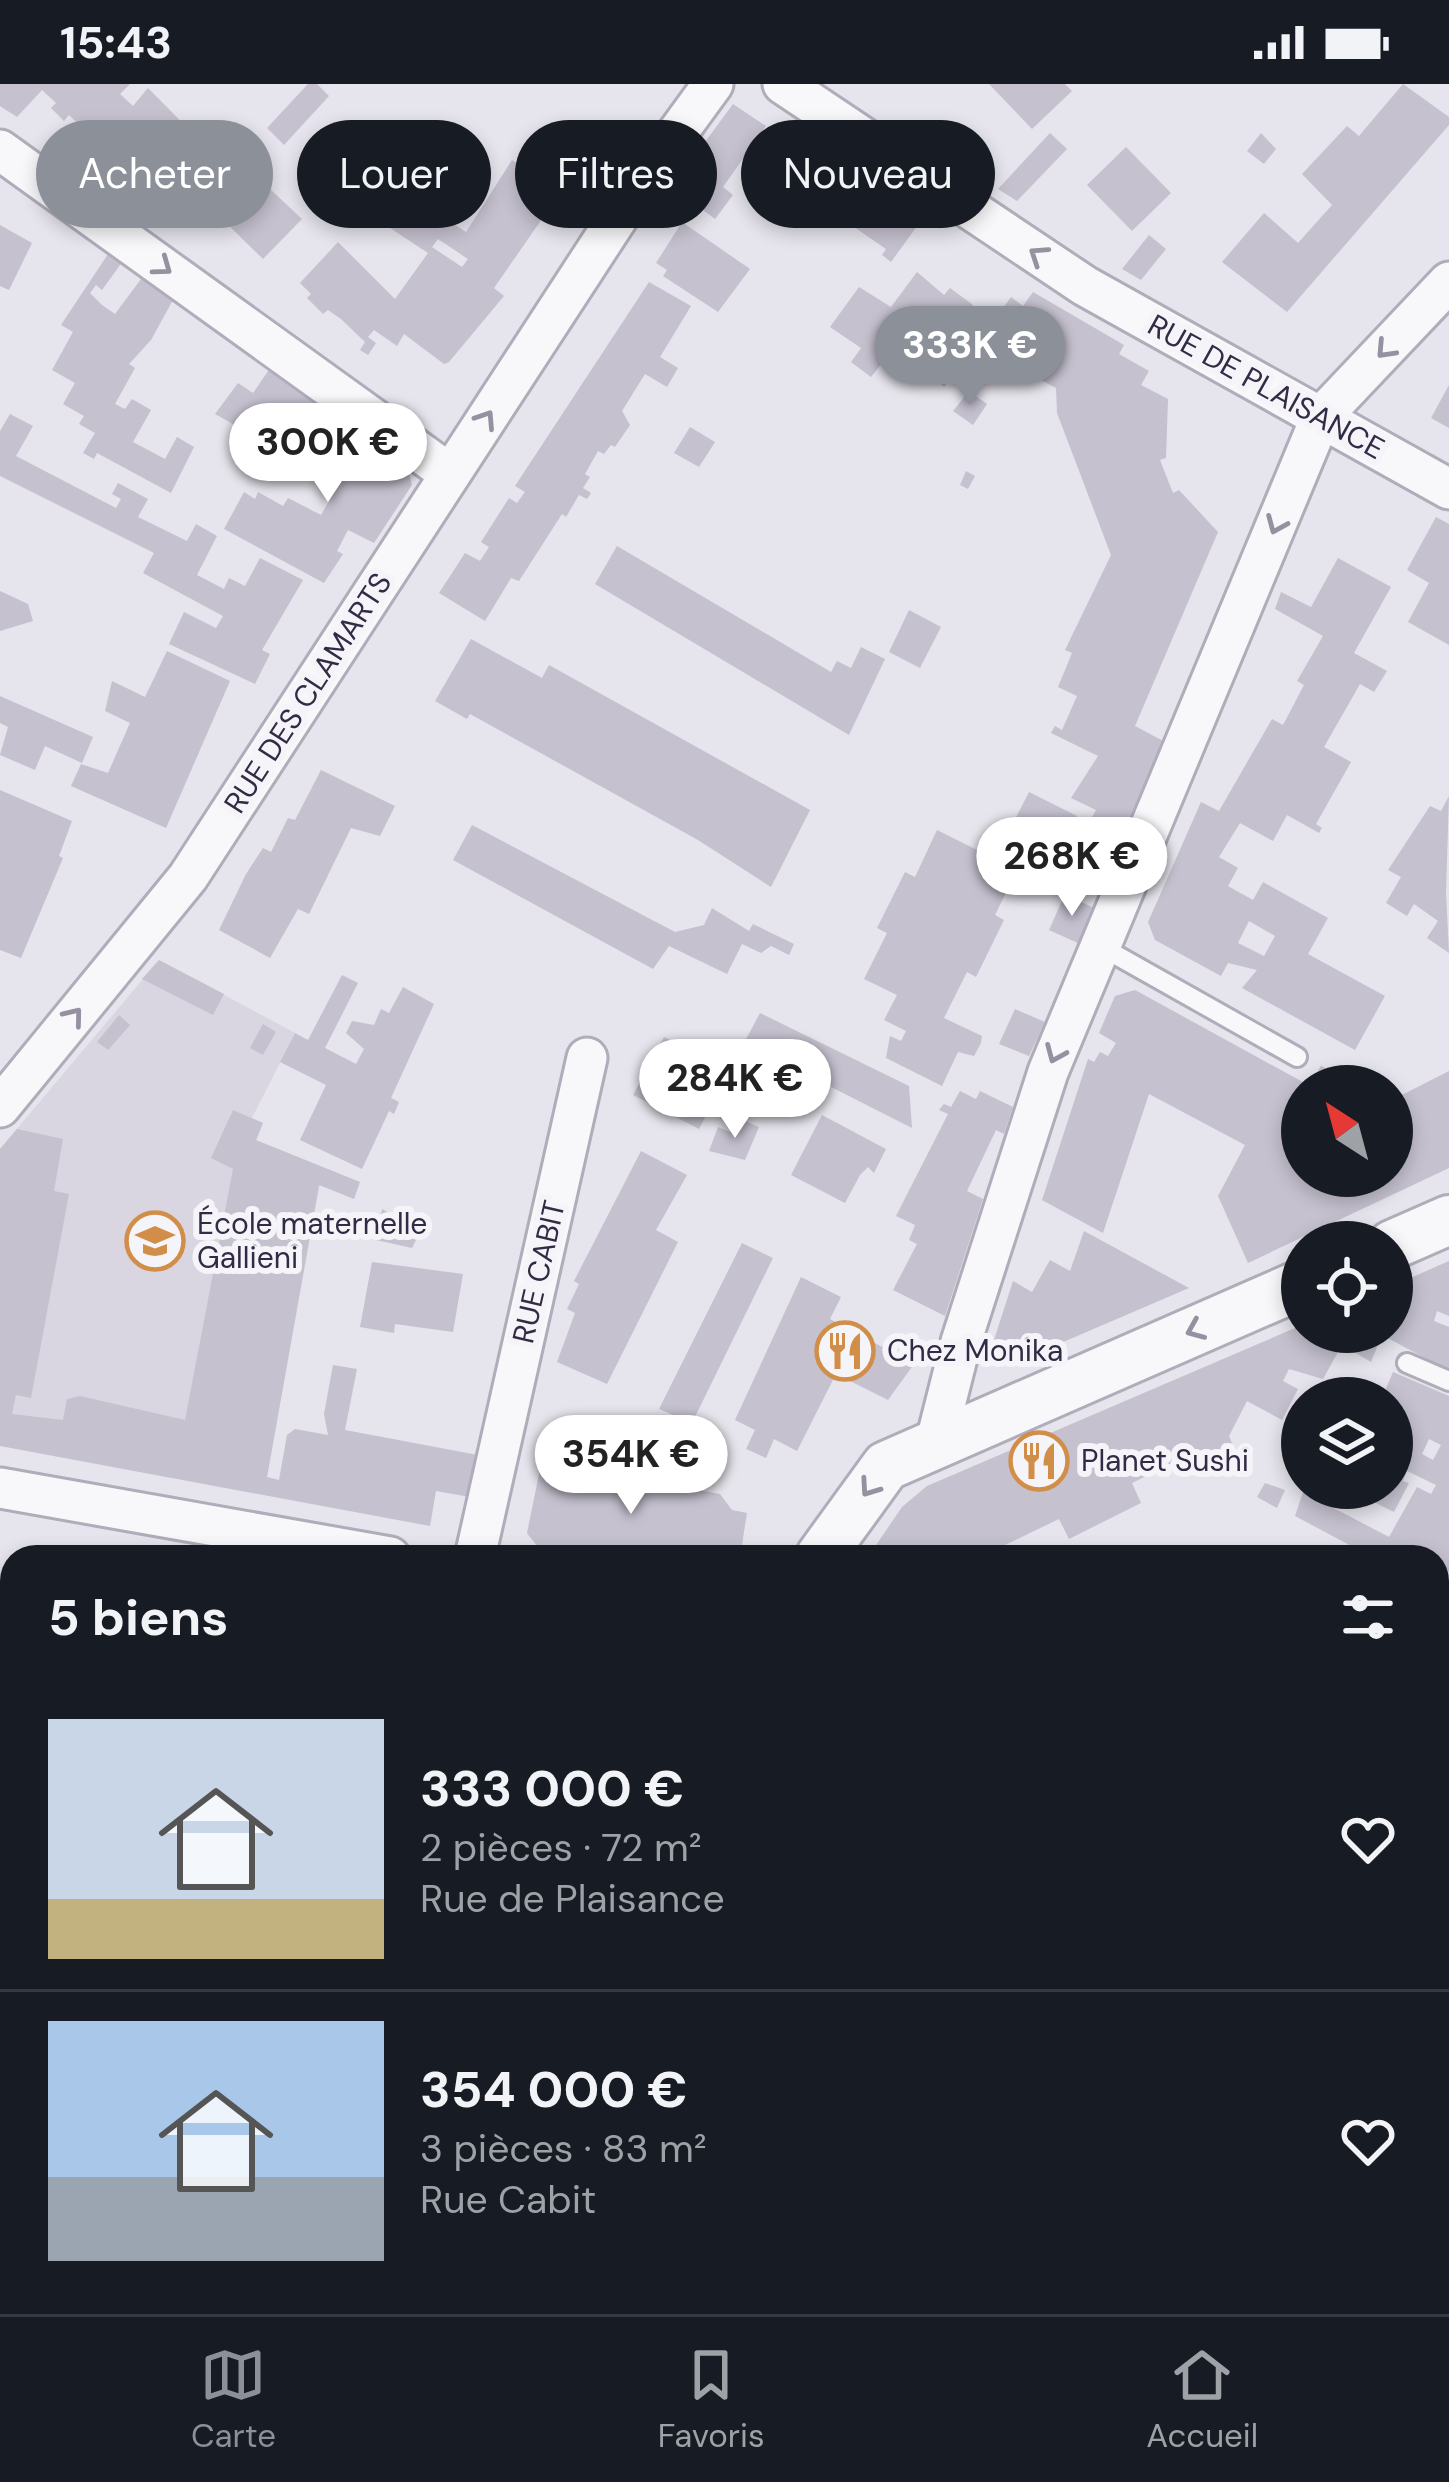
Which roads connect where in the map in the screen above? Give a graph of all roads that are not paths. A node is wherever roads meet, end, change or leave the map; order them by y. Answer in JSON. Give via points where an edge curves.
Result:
{"nodes":[{"id":1,"x":713,"y":84,"type":"edge"},
{"id":2,"x":783,"y":84,"type":"edge"},
{"id":3,"x":0,"y":150,"type":"edge"},
{"id":4,"x":1449,"y":282,"type":"edge"},
{"id":5,"x":1322,"y":417,"type":"junction"},
{"id":6,"x":450,"y":474,"type":"junction"},
{"id":7,"x":1449,"y":489,"type":"edge"},
{"id":8,"x":1100,"y":946,"type":"junction"},
{"id":9,"x":1297,"y":1057,"type":"dead end"},
{"id":10,"x":586,"y":1058,"type":"dead end"},
{"id":11,"x":0,"y":1106,"type":"edge"},
{"id":12,"x":1449,"y":1220,"type":"edge"},
{"id":13,"x":1413,"y":1236,"type":"edge"},
{"id":14,"x":1281,"y":1293,"type":"edge"},
{"id":15,"x":1407,"y":1363,"type":"dead end"},
{"id":16,"x":1449,"y":1381,"type":"edge"},
{"id":17,"x":936,"y":1442,"type":"junction"},
{"id":18,"x":0,"y":1488,"type":"edge"},
{"id":19,"x":322,"y":1545,"type":"edge"},
{"id":20,"x":478,"y":1545,"type":"edge"},
{"id":21,"x":829,"y":1545,"type":"edge"}],
"edges":[{"from":6,"to":1,"type":"street","name":"RUE DES CLAMARTS","one_way":true,"via":[[634,190]]},
{"from":5,"to":2,"type":"street","name":"RUE DE PLAISANCE","one_way":true,"via":[[1085,286]]},
{"from":3,"to":6,"type":"street","one_way":true},
{"from":4,"to":5,"type":"street","one_way":true},
{"from":5,"to":7,"type":"street","name":"RUE DE PLAISANCE"},
{"from":5,"to":8,"type":"street","one_way":true},
{"from":11,"to":6,"type":"street","name":"RUE DES CLAMARTS","one_way":true,"via":[[188,877]]},
{"from":8,"to":9,"type":"lane"},
{"from":8,"to":17,"type":"street","one_way":true,"via":[[1048,1072]]},
{"from":10,"to":20,"type":"street","name":"RUE CABIT"},
{"from":12,"to":13,"type":"street"},
{"from":14,"to":17,"type":"street","one_way":true},
{"from":15,"to":16,"type":"lane"},
{"from":17,"to":21,"type":"street","one_way":true,"via":[[886,1466]]},
{"from":18,"to":19,"type":"street"}]}
